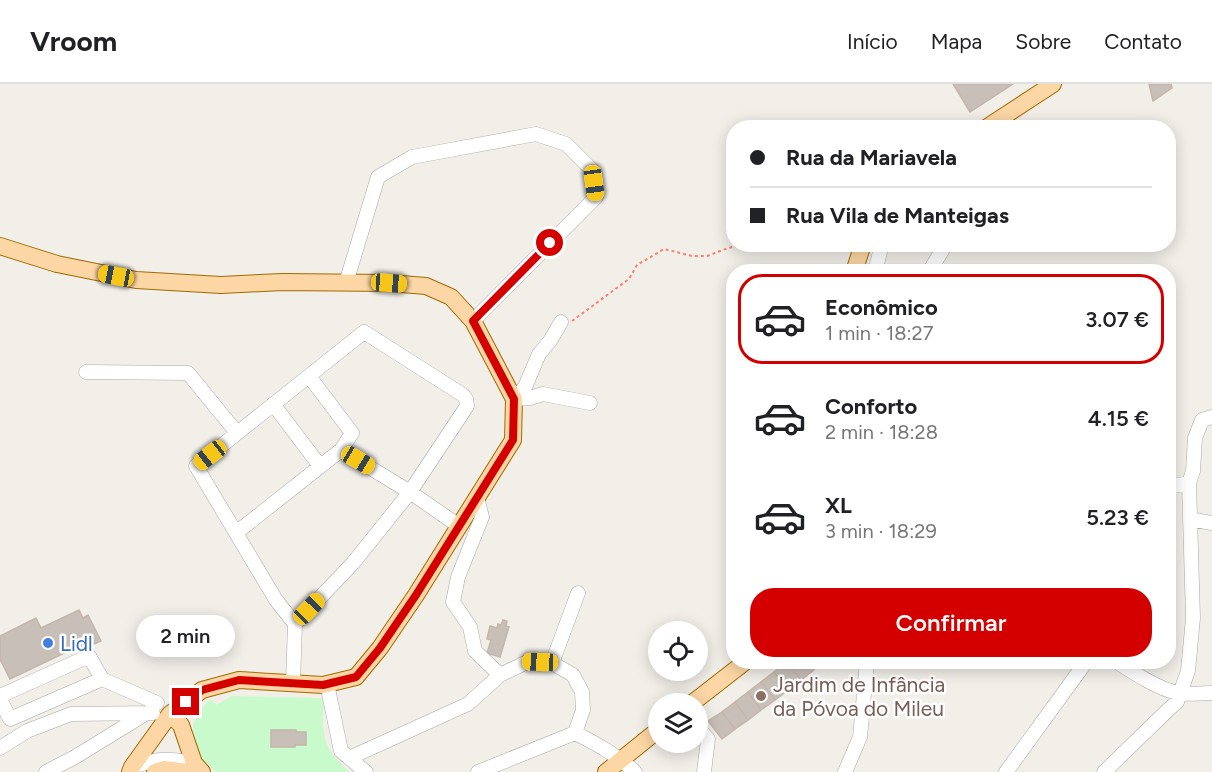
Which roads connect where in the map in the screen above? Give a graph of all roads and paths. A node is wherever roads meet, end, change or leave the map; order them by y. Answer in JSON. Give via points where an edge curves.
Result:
{"nodes":[{"id":1,"x":1053,"y":84,"type":"edge"},
{"id":2,"x":998,"y":120,"type":"edge"},
{"id":3,"x":0,"y":246,"type":"edge"},
{"id":4,"x":726,"y":249,"type":"edge"},
{"id":5,"x":346,"y":283,"type":"junction"},
{"id":6,"x":473,"y":321,"type":"junction"},
{"id":7,"x":563,"y":325,"type":"joint"},
{"id":8,"x":86,"y":372,"type":"dead end"},
{"id":9,"x":309,"y":376,"type":"junction"},
{"id":10,"x":514,"y":399,"type":"junction"},
{"id":11,"x":590,"y":403,"type":"dead end"},
{"id":12,"x":273,"y":404,"type":"junction"},
{"id":13,"x":1212,"y":417,"type":"edge"},
{"id":14,"x":237,"y":433,"type":"junction"},
{"id":15,"x":341,"y":450,"type":"junction"},
{"id":16,"x":320,"y":466,"type":"junction"},
{"id":17,"x":1189,"y":483,"type":"junction"},
{"id":18,"x":1176,"y":485,"type":"edge"},
{"id":19,"x":410,"y":492,"type":"junction"},
{"id":20,"x":477,"y":498,"type":"junction"},
{"id":21,"x":1190,"y":519,"type":"junction"},
{"id":22,"x":1212,"y":523,"type":"edge"},
{"id":23,"x":459,"y":526,"type":"junction"},
{"id":24,"x":236,"y":533,"type":"junction"},
{"id":25,"x":578,"y":593,"type":"dead end"},
{"id":26,"x":295,"y":624,"type":"junction"},
{"id":27,"x":552,"y":663,"type":"junction"},
{"id":28,"x":736,"y":669,"type":"edge"},
{"id":29,"x":866,"y":669,"type":"edge"},
{"id":30,"x":1081,"y":669,"type":"edge"},
{"id":31,"x":1128,"y":669,"type":"edge"},
{"id":32,"x":500,"y":675,"type":"junction"},
{"id":33,"x":102,"y":679,"type":"junction"},
{"id":34,"x":293,"y":683,"type":"junction"},
{"id":35,"x":327,"y":684,"type":"junction"},
{"id":36,"x":1175,"y":692,"type":"junction"},
{"id":37,"x":705,"y":693,"type":"edge"},
{"id":38,"x":1212,"y":693,"type":"edge"},
{"id":39,"x":0,"y":698,"type":"edge"},
{"id":40,"x":157,"y":711,"type":"junction"},
{"id":41,"x":574,"y":733,"type":"junction"},
{"id":42,"x":648,"y":738,"type":"edge"},
{"id":43,"x":2,"y":744,"type":"edge"},
{"id":44,"x":706,"y":753,"type":"edge"},
{"id":45,"x":75,"y":757,"type":"junction"},
{"id":46,"x":349,"y":758,"type":"junction"},
{"id":47,"x":622,"y":759,"type":"junction"},
{"id":48,"x":194,"y":769,"type":"edge"},
{"id":49,"x":130,"y":770,"type":"edge"},
{"id":50,"x":46,"y":772,"type":"edge"},
{"id":51,"x":64,"y":772,"type":"edge"},
{"id":52,"x":155,"y":772,"type":"edge"},
{"id":53,"x":366,"y":772,"type":"edge"},
{"id":54,"x":478,"y":772,"type":"edge"},
{"id":55,"x":606,"y":772,"type":"edge"},
{"id":56,"x":635,"y":772,"type":"edge"},
{"id":57,"x":704,"y":772,"type":"edge"},
{"id":58,"x":844,"y":772,"type":"edge"},
{"id":59,"x":1006,"y":772,"type":"edge"},
{"id":60,"x":1104,"y":772,"type":"edge"}],
"edges":[{"from":1,"to":2,"type":"main road"},
{"from":3,"to":5,"type":"main road","via":[[57,264],[136,280],[221,285]]},
{"from":4,"to":7,"type":"path","via":[[706,256],[664,249],[637,265],[629,279]]},
{"from":5,"to":6,"type":"main road","via":[[426,286],[451,297]]},
{"from":5,"to":6,"type":"street","via":[[378,177],[412,157],[536,134],[566,144],[592,170],[596,197]]},
{"from":6,"to":10,"type":"main road"},
{"from":7,"to":10,"type":"street","via":[[539,354],[525,387]]},
{"from":8,"to":14,"type":"street","via":[[188,374]]},
{"from":9,"to":12,"type":"street"},
{"from":9,"to":15,"type":"street","via":[[352,433]]},
{"from":9,"to":19,"type":"street","via":[[364,332],[463,394],[467,406]]},
{"from":10,"to":11,"type":"street","via":[[543,394]]},
{"from":10,"to":20,"type":"main road","via":[[513,440]]},
{"from":12,"to":14,"type":"street"},
{"from":12,"to":16,"type":"street"},
{"from":13,"to":17,"type":"street","via":[[1202,420],[1195,438]]},
{"from":14,"to":24,"type":"street","via":[[196,466]]},
{"from":15,"to":16,"type":"street"},
{"from":15,"to":19,"type":"street"},
{"from":16,"to":24,"type":"street"},
{"from":17,"to":18,"type":"street"},
{"from":17,"to":21,"type":"street"},
{"from":19,"to":23,"type":"street"},
{"from":19,"to":26,"type":"street","via":[[353,563]]},
{"from":20,"to":23,"type":"main road"},
{"from":20,"to":32,"type":"street","via":[[482,517],[458,577],[453,602],[470,627],[475,651]]},
{"from":21,"to":22,"type":"street"},
{"from":21,"to":36,"type":"street","via":[[1193,618],[1188,671]]},
{"from":23,"to":35,"type":"main road","via":[[380,648],[356,677]]},
{"from":24,"to":26,"type":"street"},
{"from":25,"to":27,"type":"street"},
{"from":26,"to":34,"type":"street"},
{"from":27,"to":32,"type":"street","via":[[528,662]]},
{"from":27,"to":41,"type":"street","via":[[573,675],[582,692],[583,710]]},
{"from":28,"to":37,"type":"main road"},
{"from":29,"to":58,"type":"street","via":[[860,737]]},
{"from":30,"to":59,"type":"street"},
{"from":31,"to":36,"type":"street"},
{"from":32,"to":46,"type":"street","via":[[468,704]]},
{"from":33,"to":39,"type":"street","via":[[10,719]]},
{"from":33,"to":39,"type":"street","via":[[89,656]]},
{"from":33,"to":40,"type":"street"},
{"from":34,"to":35,"type":"main road"},
{"from":34,"to":40,"type":"main road","via":[[239,680],[202,690]]},
{"from":35,"to":46,"type":"street","via":[[341,751]]},
{"from":36,"to":38,"type":"street"},
{"from":36,"to":60,"type":"street","via":[[1166,699],[1170,708]]},
{"from":40,"to":43,"type":"street","via":[[71,714]]},
{"from":40,"to":45,"type":"street"},
{"from":40,"to":48,"type":"main road","via":[[182,725]]},
{"from":40,"to":49,"type":"main road"},
{"from":41,"to":47,"type":"street"},
{"from":41,"to":54,"type":"street"},
{"from":42,"to":47,"type":"main road"},
{"from":44,"to":57,"type":"street"},
{"from":45,"to":50,"type":"street"},
{"from":45,"to":51,"type":"street"},
{"from":46,"to":53,"type":"street"},
{"from":47,"to":55,"type":"main road"},
{"from":47,"to":56,"type":"street"},
{"from":48,"to":49,"type":"street","via":[[173,759]]},
{"from":48,"to":52,"type":"main road"}]}
